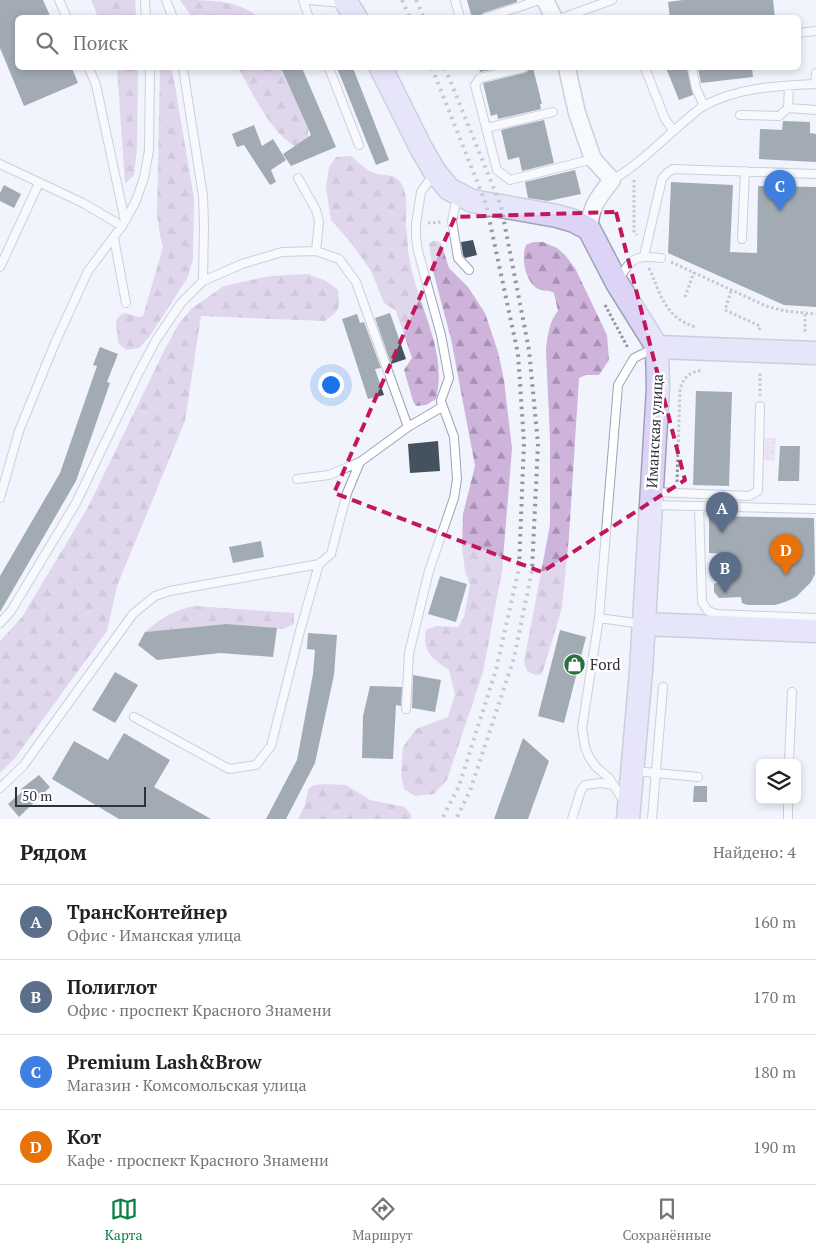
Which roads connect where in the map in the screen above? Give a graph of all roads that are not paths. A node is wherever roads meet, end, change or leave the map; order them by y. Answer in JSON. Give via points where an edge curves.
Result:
{"nodes":[{"id":1,"x":59,"y":0,"type":"edge"},
{"id":2,"x":145,"y":0,"type":"edge"},
{"id":3,"x":166,"y":0,"type":"edge"},
{"id":4,"x":305,"y":0,"type":"edge"},
{"id":5,"x":455,"y":0,"type":"edge"},
{"id":6,"x":540,"y":0,"type":"edge"},
{"id":7,"x":544,"y":0,"type":"edge"},
{"id":8,"x":612,"y":0,"type":"edge"},
{"id":9,"x":349,"y":7,"type":"edge"},
{"id":10,"x":66,"y":15,"type":"edge"},
{"id":11,"x":146,"y":15,"type":"edge"},
{"id":12,"x":171,"y":15,"type":"edge"},
{"id":13,"x":308,"y":15,"type":"edge"},
{"id":14,"x":459,"y":15,"type":"edge"},
{"id":15,"x":494,"y":15,"type":"edge"},
{"id":16,"x":552,"y":15,"type":"edge"},
{"id":17,"x":570,"y":15,"type":"edge"},
{"id":18,"x":816,"y":30,"type":"edge"},
{"id":19,"x":801,"y":32,"type":"edge"},
{"id":20,"x":90,"y":70,"type":"edge"},
{"id":21,"x":150,"y":70,"type":"edge"},
{"id":22,"x":183,"y":70,"type":"edge"},
{"id":23,"x":330,"y":70,"type":"edge"},
{"id":24,"x":382,"y":70,"type":"edge"},
{"id":25,"x":514,"y":70,"type":"edge"},
{"id":26,"x":567,"y":70,"type":"edge"},
{"id":27,"x":646,"y":70,"type":"edge"},
{"id":28,"x":692,"y":70,"type":"edge"},
{"id":29,"x":816,"y":73,"type":"edge"},
{"id":30,"x":815,"y":84,"type":"edge"},
{"id":31,"x":789,"y":86,"type":"junction"},
{"id":32,"x":704,"y":106,"type":"junction"},
{"id":33,"x":788,"y":108,"type":"junction"},
{"id":34,"x":816,"y":110,"type":"edge"},
{"id":35,"x":554,"y":112,"type":"dead end"},
{"id":36,"x":740,"y":115,"type":"dead end"},
{"id":37,"x":486,"y":128,"type":"junction"},
{"id":38,"x":673,"y":130,"type":"junction"},
{"id":39,"x":359,"y":145,"type":"dead end"},
{"id":40,"x":593,"y":159,"type":"junction"},
{"id":41,"x":0,"y":164,"type":"edge"},
{"id":42,"x":745,"y":171,"type":"junction"},
{"id":43,"x":435,"y":172,"type":"junction"},
{"id":44,"x":816,"y":174,"type":"edge"},
{"id":45,"x":298,"y":178,"type":"dead end"},
{"id":46,"x":612,"y":180,"type":"junction"},
{"id":47,"x":39,"y":183,"type":"junction"},
{"id":48,"x":457,"y":195,"type":"junction"},
{"id":49,"x":124,"y":224,"type":"junction"},
{"id":50,"x":589,"y":229,"type":"junction"},
{"id":51,"x":114,"y":238,"type":"junction"},
{"id":52,"x":742,"y":239,"type":"dead end"},
{"id":53,"x":316,"y":250,"type":"junction"},
{"id":54,"x":645,"y":252,"type":"junction"},
{"id":55,"x":661,"y":258,"type":"road end"},
{"id":56,"x":0,"y":266,"type":"edge"},
{"id":57,"x":469,"y":270,"type":"dead end"},
{"id":58,"x":203,"y":281,"type":"junction"},
{"id":59,"x":617,"y":283,"type":"junction"},
{"id":60,"x":126,"y":303,"type":"dead end"},
{"id":61,"x":811,"y":340,"type":"edge"},
{"id":62,"x":657,"y":347,"type":"junction"},
{"id":63,"x":441,"y":400,"type":"junction"},
{"id":64,"x":760,"y":406,"type":"road end"},
{"id":65,"x":408,"y":427,"type":"junction"},
{"id":66,"x":360,"y":462,"type":"junction"},
{"id":67,"x":297,"y":479,"type":"dead end"},
{"id":68,"x":0,"y":498,"type":"edge"},
{"id":69,"x":651,"y":498,"type":"junction"},
{"id":70,"x":699,"y":506,"type":"junction"},
{"id":71,"x":816,"y":509,"type":"edge"},
{"id":72,"x":319,"y":564,"type":"junction"},
{"id":73,"x":599,"y":618,"type":"junction"},
{"id":74,"x":816,"y":618,"type":"edge"},
{"id":75,"x":721,"y":620,"type":"junction"},
{"id":76,"x":0,"y":623,"type":"edge"},
{"id":77,"x":644,"y":624,"type":"junction"},
{"id":78,"x":816,"y":631,"type":"edge"},
{"id":79,"x":663,"y":687,"type":"dead end"},
{"id":80,"x":792,"y":692,"type":"dead end"},
{"id":81,"x":406,"y":710,"type":"dead end"},
{"id":82,"x":134,"y":716,"type":"dead end"},
{"id":83,"x":789,"y":759,"type":"edge"},
{"id":84,"x":633,"y":770,"type":"junction"},
{"id":85,"x":656,"y":772,"type":"junction"},
{"id":86,"x":698,"y":777,"type":"dead end"},
{"id":87,"x":613,"y":784,"type":"junction"},
{"id":88,"x":0,"y":788,"type":"edge"},
{"id":89,"x":788,"y":804,"type":"edge"},
{"id":90,"x":629,"y":815,"type":"edge"},
{"id":91,"x":572,"y":819,"type":"edge"},
{"id":92,"x":652,"y":819,"type":"edge"},
{"id":93,"x":788,"y":819,"type":"edge"}],
"edges":[{"from":1,"to":10,"type":"lane"},
{"from":2,"to":11,"type":"lane"},
{"from":3,"to":12,"type":"lane"},
{"from":4,"to":9,"type":"lane"},
{"from":4,"to":13,"type":"lane"},
{"from":5,"to":14,"type":"lane"},
{"from":6,"to":15,"type":"lane"},
{"from":7,"to":16,"type":"street"},
{"from":8,"to":17,"type":"lane"},
{"from":18,"to":19,"type":"lane"},
{"from":20,"to":49,"type":"lane","via":[[96,85]]},
{"from":21,"to":49,"type":"lane","via":[[144,178]]},
{"from":22,"to":58,"type":"lane","via":[[203,196]]},
{"from":23,"to":39,"type":"lane"},
{"from":24,"to":43,"type":"main road"},
{"from":25,"to":37,"type":"lane","via":[[480,78],[475,84]]},
{"from":26,"to":40,"type":"street","via":[[577,113]]},
{"from":27,"to":38,"type":"lane"},
{"from":28,"to":32,"type":"lane"},
{"from":29,"to":30,"type":"lane"},
{"from":30,"to":31,"type":"lane"},
{"from":31,"to":32,"type":"lane","via":[[737,92]]},
{"from":31,"to":33,"type":"lane"},
{"from":32,"to":38,"type":"lane"},
{"from":33,"to":34,"type":"lane"},
{"from":33,"to":36,"type":"lane","via":[[779,116]]},
{"from":35,"to":37,"type":"lane"},
{"from":37,"to":40,"type":"lane","via":[[497,170],[510,180]]},
{"from":38,"to":46,"type":"lane"},
{"from":40,"to":46,"type":"street"},
{"from":41,"to":47,"type":"lane"},
{"from":42,"to":44,"type":"lane"},
{"from":42,"to":52,"type":"lane"},
{"from":42,"to":54,"type":"lane","via":[[674,169],[667,173],[662,179]]},
{"from":43,"to":48,"type":"main road"},
{"from":43,"to":63,"type":"lane","via":[[422,192],[416,224],[418,251],[449,378]]},
{"from":45,"to":53,"type":"lane","via":[[319,222]]},
{"from":46,"to":50,"type":"street","via":[[595,202]]},
{"from":47,"to":49,"type":"lane"},
{"from":47,"to":56,"type":"lane"},
{"from":48,"to":50,"type":"main road","via":[[486,204],[557,216]]},
{"from":48,"to":57,"type":"lane","via":[[452,221],[458,258]]},
{"from":49,"to":51,"type":"lane"},
{"from":50,"to":59,"type":"main road"},
{"from":51,"to":60,"type":"lane"},
{"from":51,"to":68,"type":"lane","via":[[88,271],[55,343],[19,431]]},
{"from":53,"to":58,"type":"lane","via":[[282,252],[242,264]]},
{"from":53,"to":65,"type":"lane","via":[[339,260],[356,282]]},
{"from":54,"to":55,"type":"lane"},
{"from":54,"to":59,"type":"lane","via":[[630,262]]},
{"from":58,"to":76,"type":"lane","via":[[181,303],[156,340],[76,503],[11,611]]},
{"from":59,"to":62,"type":"main road"},
{"from":61,"to":62,"type":"main road"},
{"from":62,"to":69,"type":"main road","name":"Иманская улица","via":[[658,388]]},
{"from":62,"to":73,"type":"lane","via":[[634,358],[620,380],[616,398]]},
{"from":63,"to":65,"type":"lane","via":[[442,407]]},
{"from":63,"to":81,"type":"lane","via":[[454,438],[457,479],[454,498],[429,571],[409,653]]},
{"from":64,"to":69,"type":"lane","via":[[758,492],[750,496],[676,493]]},
{"from":65,"to":66,"type":"lane"},
{"from":66,"to":67,"type":"lane","via":[[329,475]]},
{"from":66,"to":72,"type":"lane","via":[[347,493],[331,554]]},
{"from":69,"to":70,"type":"lane"},
{"from":69,"to":77,"type":"main road","name":"Иманская улица"},
{"from":70,"to":71,"type":"lane"},
{"from":70,"to":75,"type":"lane","via":[[702,602]]},
{"from":72,"to":82,"type":"lane","via":[[271,746],[256,765],[229,769]]},
{"from":72,"to":88,"type":"lane","via":[[155,596],[133,614],[23,766]]},
{"from":73,"to":77,"type":"lane"},
{"from":73,"to":87,"type":"lane","via":[[582,728],[589,757]]},
{"from":74,"to":75,"type":"lane"},
{"from":75,"to":77,"type":"main road"},
{"from":75,"to":78,"type":"main road"},
{"from":77,"to":84,"type":"main road","name":"Иманская улица"},
{"from":79,"to":85,"type":"lane"},
{"from":80,"to":83,"type":"lane"},
{"from":84,"to":85,"type":"lane"},
{"from":84,"to":90,"type":"main road","name":"Иманская улица"},
{"from":85,"to":86,"type":"lane"},
{"from":85,"to":92,"type":"lane"},
{"from":87,"to":90,"type":"lane"},
{"from":87,"to":91,"type":"lane","via":[[585,785]]},
{"from":89,"to":93,"type":"lane"}]}
